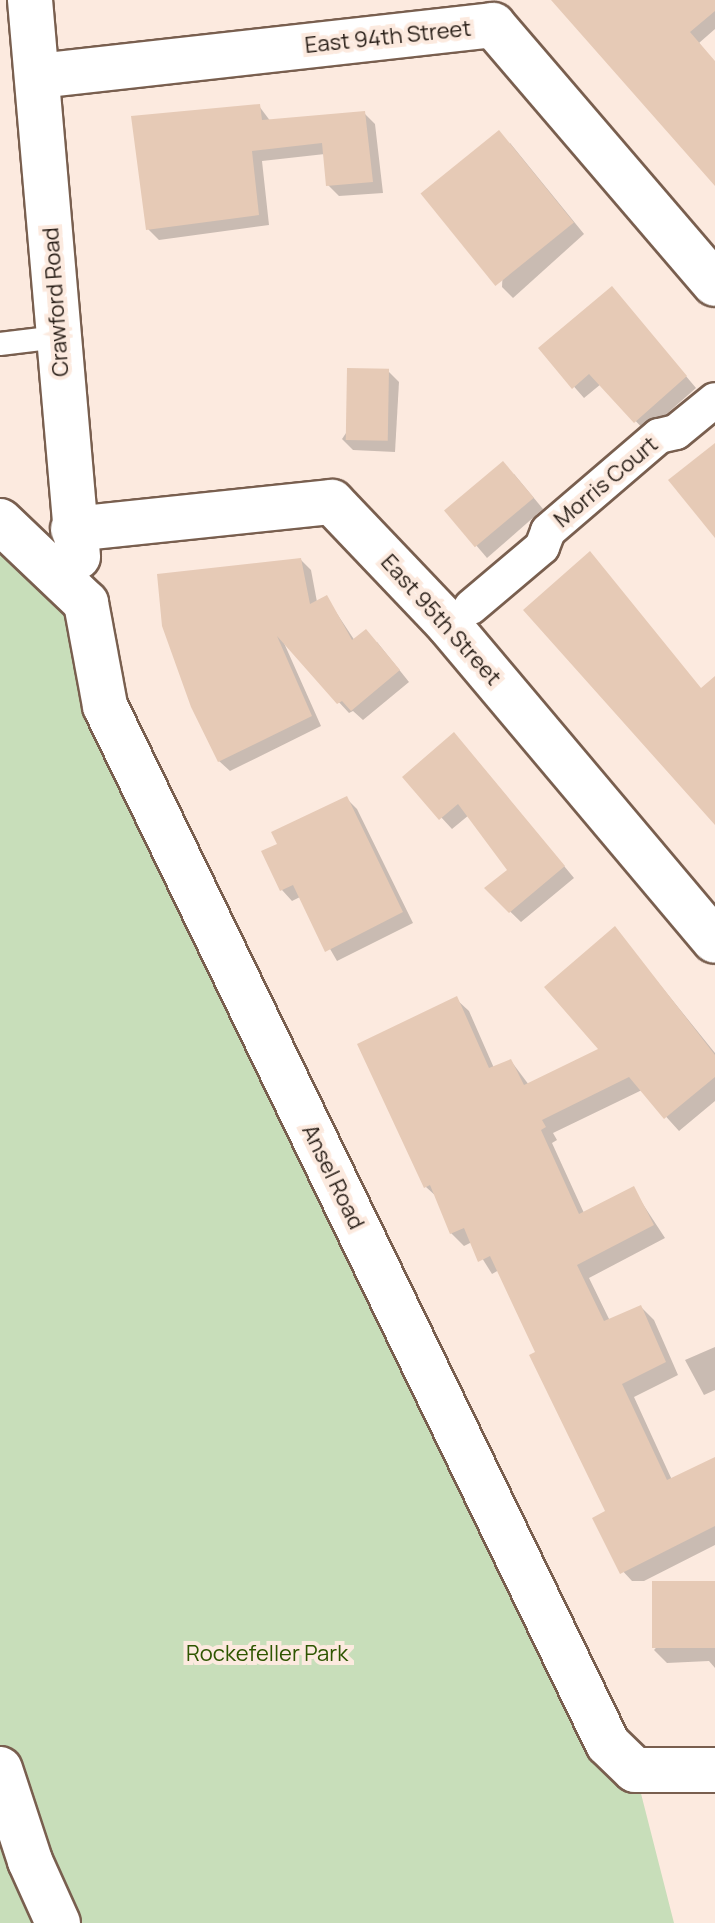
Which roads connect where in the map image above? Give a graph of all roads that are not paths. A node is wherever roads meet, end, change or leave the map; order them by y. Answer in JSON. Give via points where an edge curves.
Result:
{"nodes":[{"id":1,"x":30,"y":0,"type":"edge"},
{"id":2,"x":39,"y":76,"type":"junction"},
{"id":3,"x":715,"y":284,"type":"edge"},
{"id":4,"x":58,"y":337,"type":"junction"},
{"id":5,"x":0,"y":344,"type":"edge"},
{"id":6,"x":715,"y":400,"type":"edge"},
{"id":7,"x":0,"y":521,"type":"edge"},
{"id":8,"x":73,"y":529,"type":"junction"},
{"id":9,"x":86,"y":603,"type":"junction"},
{"id":10,"x":471,"y":607,"type":"dead end"},
{"id":11,"x":715,"y":941,"type":"edge"},
{"id":12,"x":0,"y":1769,"type":"edge"},
{"id":13,"x":715,"y":1770,"type":"edge"},
{"id":14,"x":58,"y":1923,"type":"edge"}],
"edges":[{"from":1,"to":2,"type":"street","name":"Crawford Road"},
{"from":2,"to":3,"type":"street","name":"East 94th Street","via":[[493,25]]},
{"from":2,"to":4,"type":"street","name":"Crawford Road"},
{"from":4,"to":5,"type":"lane"},
{"from":4,"to":8,"type":"street","name":"Crawford Road"},
{"from":6,"to":10,"type":"street","name":"Morris Court","via":[[676,432],[659,436],[548,531],[542,547]]},
{"from":7,"to":9,"type":"street"},
{"from":8,"to":9,"type":"street","name":"Crawford Road"},
{"from":8,"to":11,"type":"street","name":"East 95th Street","via":[[332,502],[448,624]]},
{"from":9,"to":13,"type":"street","name":"Ansel Road","via":[[105,706],[608,1744],[635,1770]]},
{"from":12,"to":14,"type":"street","via":[[30,1861]]}]}
